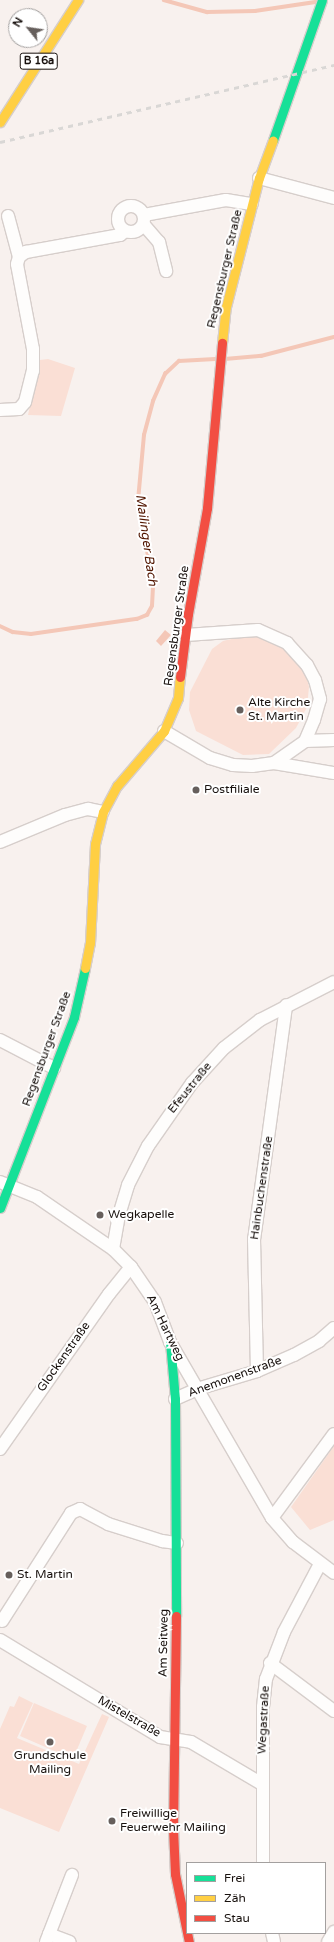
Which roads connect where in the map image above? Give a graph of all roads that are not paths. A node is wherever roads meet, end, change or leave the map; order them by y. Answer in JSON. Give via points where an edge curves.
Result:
{"nodes":[{"id":1,"x":78,"y":0,"type":"edge"},
{"id":2,"x":322,"y":0,"type":"edge"},
{"id":3,"x":0,"y":122,"type":"edge"},
{"id":4,"x":259,"y":178,"type":"junction"},
{"id":5,"x":334,"y":198,"type":"edge"},
{"id":6,"x":252,"y":204,"type":"junction"},
{"id":7,"x":8,"y":216,"type":"dead end"},
{"id":8,"x":144,"y":220,"type":"junction"},
{"id":9,"x":125,"y":231,"type":"junction"},
{"id":10,"x":20,"y":257,"type":"junction"},
{"id":11,"x":166,"y":271,"type":"dead end"},
{"id":12,"x":0,"y":410,"type":"edge"},
{"id":13,"x":186,"y":635,"type":"junction"},
{"id":14,"x":164,"y":731,"type":"junction"},
{"id":15,"x":334,"y":740,"type":"edge"},
{"id":16,"x":305,"y":741,"type":"junction"},
{"id":17,"x":274,"y":763,"type":"junction"},
{"id":18,"x":334,"y":773,"type":"edge"},
{"id":19,"x":103,"y":812,"type":"junction"},
{"id":20,"x":0,"y":842,"type":"edge"},
{"id":21,"x":334,"y":982,"type":"edge"},
{"id":22,"x":286,"y":1005,"type":"junction"},
{"id":23,"x":0,"y":1040,"type":"edge"},
{"id":24,"x":54,"y":1068,"type":"junction"},
{"id":25,"x":4,"y":1184,"type":"edge"},
{"id":26,"x":0,"y":1208,"type":"edge"},
{"id":27,"x":113,"y":1249,"type":"junction"},
{"id":28,"x":131,"y":1267,"type":"junction"},
{"id":29,"x":334,"y":1328,"type":"edge"},
{"id":30,"x":170,"y":1342,"type":"junction"},
{"id":31,"x":257,"y":1371,"type":"junction"},
{"id":32,"x":197,"y":1389,"type":"junction"},
{"id":33,"x":175,"y":1400,"type":"junction"},
{"id":34,"x":334,"y":1434,"type":"edge"},
{"id":35,"x":0,"y":1449,"type":"edge"},
{"id":36,"x":272,"y":1518,"type":"junction"},
{"id":37,"x":177,"y":1543,"type":"junction"},
{"id":38,"x":320,"y":1564,"type":"junction"},
{"id":39,"x":334,"y":1573,"type":"edge"},
{"id":40,"x":1,"y":1621,"type":"edge"},
{"id":41,"x":0,"y":1640,"type":"edge"},
{"id":42,"x":270,"y":1663,"type":"junction"},
{"id":43,"x":334,"y":1711,"type":"edge"},
{"id":44,"x":175,"y":1739,"type":"junction"},
{"id":45,"x":262,"y":1784,"type":"junction"},
{"id":46,"x":263,"y":1862,"type":"edge"},
{"id":47,"x":72,"y":1875,"type":"dead end"},
{"id":48,"x":186,"y":1927,"type":"edge"},
{"id":49,"x":334,"y":1932,"type":"edge"},
{"id":50,"x":48,"y":1938,"type":"edge"},
{"id":51,"x":70,"y":1942,"type":"edge"},
{"id":52,"x":328,"y":1942,"type":"edge"}],
"edges":[{"from":1,"to":3,"type":"street","number":"B 16a"},
{"from":2,"to":4,"type":"street","name":"Regensburger Straße"},
{"from":4,"to":5,"type":"street"},
{"from":4,"to":6,"type":"street","name":"Regensburger Straße"},
{"from":6,"to":8,"type":"street","via":[[226,200]]},
{"from":6,"to":13,"type":"street","name":"Regensburger Straße","via":[[227,301],[216,391],[207,508]]},
{"from":7,"to":10,"type":"street"},
{"from":8,"to":9,"type":"street","via":[[136,232]]},
{"from":8,"to":9,"type":"street","via":[[138,207],[124,208],[119,214],[118,221]]},
{"from":8,"to":11,"type":"street","via":[[159,242]]},
{"from":9,"to":10,"type":"street","via":[[120,235],[26,252]]},
{"from":10,"to":12,"type":"street","via":[[17,264],[33,349],[33,371],[26,402],[19,409]]},
{"from":13,"to":14,"type":"street","name":"Regensburger Straße","via":[[178,698]]},
{"from":13,"to":16,"type":"street","via":[[258,630],[287,643],[310,670],[320,699]]},
{"from":14,"to":17,"type":"street","via":[[210,758],[233,765]]},
{"from":14,"to":19,"type":"street","name":"Regensburger Straße","via":[[117,786]]},
{"from":15,"to":16,"type":"street"},
{"from":16,"to":17,"type":"street"},
{"from":17,"to":18,"type":"street"},
{"from":19,"to":20,"type":"street","via":[[88,809],[65,815]]},
{"from":19,"to":24,"type":"street","name":"Regensburger Straße","via":[[95,844],[90,944],[74,1017]]},
{"from":21,"to":22,"type":"street","name":"Efeustraße"},
{"from":22,"to":27,"type":"street","name":"Efeustraße","via":[[260,1020],[224,1048],[192,1083],[167,1117],[148,1146],[128,1185]]},
{"from":22,"to":31,"type":"street","name":"Hainbuchenstraße","via":[[254,1240]]},
{"from":23,"to":24,"type":"street"},
{"from":24,"to":25,"type":"street","name":"Regensburger Straße"},
{"from":25,"to":26,"type":"street","name":"Regensburger Straße"},
{"from":25,"to":27,"type":"street","name":"Am Hartweg","via":[[37,1197]]},
{"from":27,"to":28,"type":"street","name":"Am Hartweg"},
{"from":28,"to":30,"type":"street","name":"Am Hartweg","via":[[155,1302]]},
{"from":28,"to":35,"type":"street","name":"Glockenstraße","via":[[109,1294]]},
{"from":29,"to":31,"type":"street","name":"Anemonenstraße","via":[[319,1341]]},
{"from":30,"to":32,"type":"street","name":"Am Hartweg"},
{"from":30,"to":33,"type":"street","name":"Am Seitweg"},
{"from":31,"to":32,"type":"street","name":"Anemonenstraße"},
{"from":32,"to":33,"type":"street","name":"Anemonenstraße"},
{"from":32,"to":36,"type":"street","name":"Am Hartweg"},
{"from":33,"to":37,"type":"street","name":"Am Seitweg"},
{"from":34,"to":36,"type":"street"},
{"from":36,"to":38,"type":"street","name":"Am Hartweg","via":[[292,1542]]},
{"from":37,"to":40,"type":"street","via":[[162,1541],[108,1524],[80,1509],[71,1513]]},
{"from":37,"to":44,"type":"street","name":"Am Seitweg"},
{"from":38,"to":39,"type":"street","name":"Am Hartweg"},
{"from":38,"to":42,"type":"street","name":"Wegastraße"},
{"from":41,"to":44,"type":"street","name":"Mistelstraße","via":[[160,1737]]},
{"from":42,"to":43,"type":"street"},
{"from":42,"to":45,"type":"street","name":"Wegastraße","via":[[263,1707]]},
{"from":44,"to":45,"type":"street","name":"Mistelstraße","via":[[190,1742]]},
{"from":44,"to":48,"type":"street","name":"Am Seitweg","via":[[175,1874]]},
{"from":45,"to":46,"type":"street","name":"Wegastraße"},
{"from":47,"to":50,"type":"street"},
{"from":49,"to":52,"type":"street"},
{"from":50,"to":51,"type":"street"}]}
